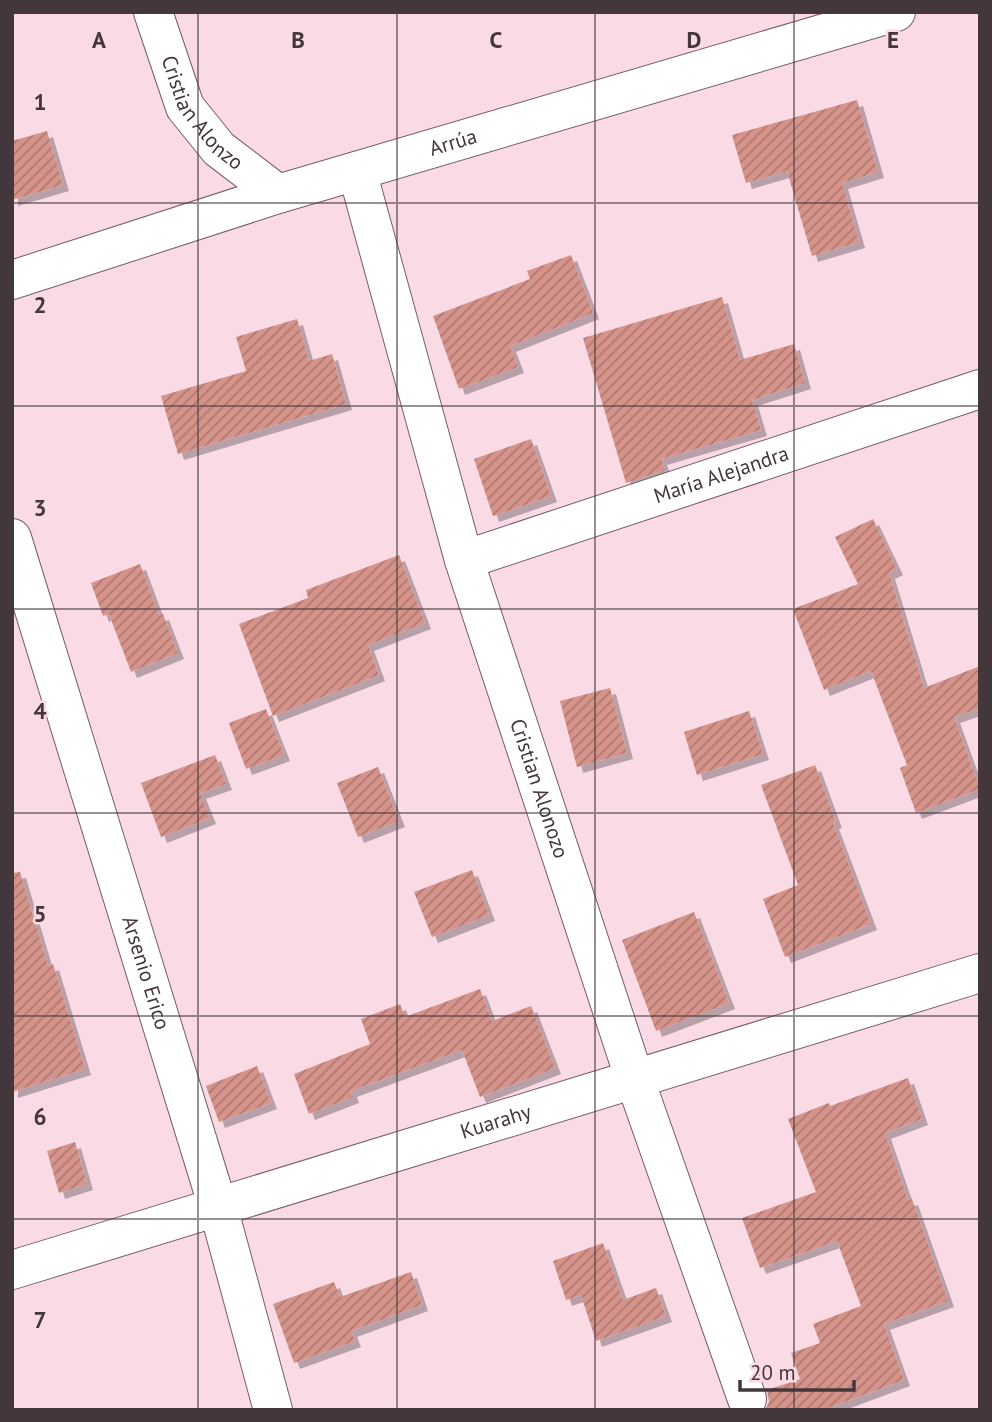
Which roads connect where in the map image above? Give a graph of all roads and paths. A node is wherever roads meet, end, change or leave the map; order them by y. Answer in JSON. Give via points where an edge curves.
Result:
{"nodes":[{"id":1,"x":153,"y":12,"type":"edge"},
{"id":2,"x":896,"y":12,"type":"edge"},
{"id":3,"x":357,"y":171,"type":"junction"},
{"id":4,"x":278,"y":194,"type":"junction"},
{"id":5,"x":12,"y":280,"type":"edge"},
{"id":6,"x":980,"y":389,"type":"edge"},
{"id":7,"x":12,"y":538,"type":"edge"},
{"id":8,"x":464,"y":560,"type":"junction"},
{"id":9,"x":980,"y":972,"type":"edge"},
{"id":10,"x":635,"y":1080,"type":"junction"},
{"id":11,"x":218,"y":1207,"type":"junction"},
{"id":12,"x":12,"y":1270,"type":"edge"},
{"id":13,"x":747,"y":1399,"type":"dead end"},
{"id":14,"x":273,"y":1410,"type":"edge"}],
"edges":[{"from":1,"to":4,"type":"street","name":"Cristian Alonzo","via":[[185,107],[219,149]]},
{"from":2,"to":3,"type":"street","name":"Arrúa"},
{"from":3,"to":4,"type":"street","name":"Arrúa"},
{"from":3,"to":8,"type":"street","name":"Cristian Alonozo"},
{"from":4,"to":5,"type":"street","name":"Arrúa"},
{"from":6,"to":8,"type":"street","name":"María Alejandra"},
{"from":7,"to":11,"type":"street","name":"Arsenio Erico"},
{"from":8,"to":10,"type":"street","name":"Cristian Alonozo"},
{"from":9,"to":10,"type":"street","name":"Kuarahy"},
{"from":10,"to":11,"type":"street","name":"Kuarahy"},
{"from":10,"to":13,"type":"street","name":"Cristian Alonozo"},
{"from":11,"to":12,"type":"street","name":"Kuarahy"},
{"from":11,"to":14,"type":"street","name":"Arsenio Erico"}]}
